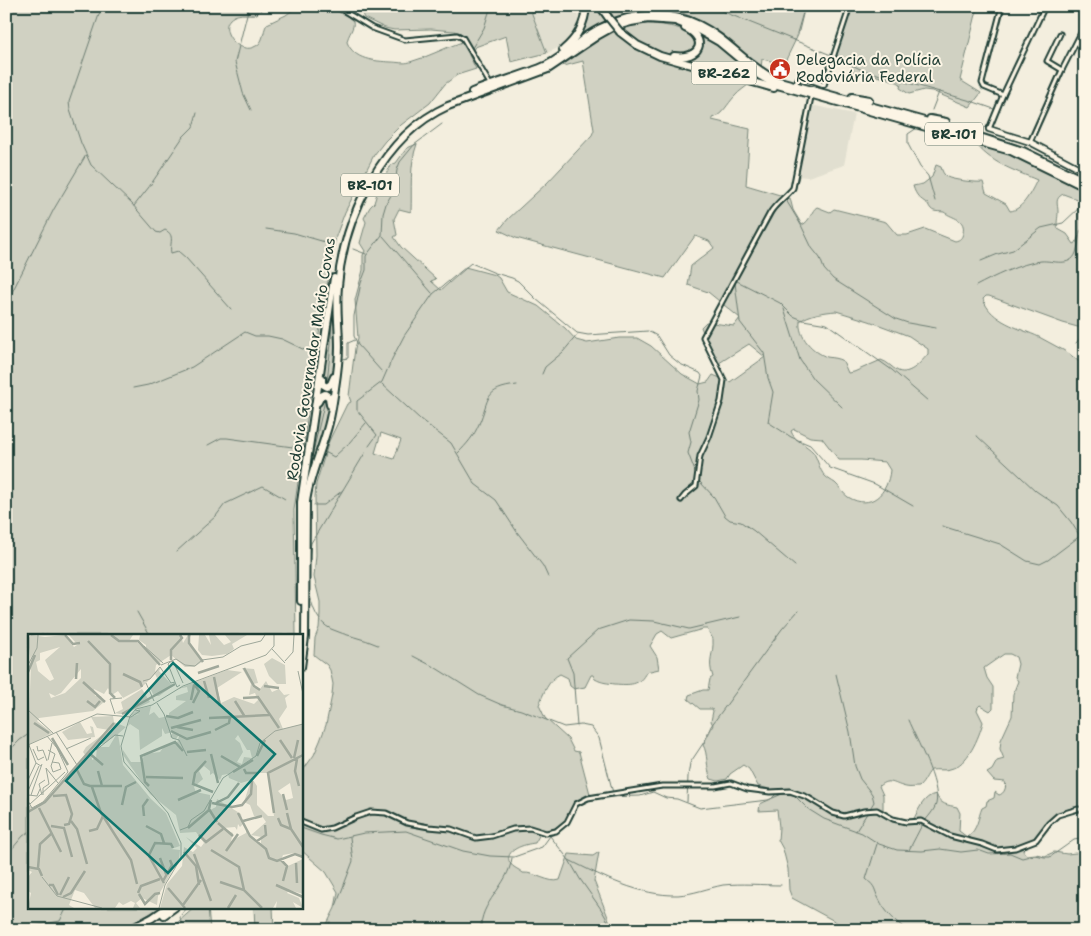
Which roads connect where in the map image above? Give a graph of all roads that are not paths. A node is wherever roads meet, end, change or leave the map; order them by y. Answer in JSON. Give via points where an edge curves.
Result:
{"nodes":[{"id":1,"x":336,"y":6,"type":"edge"},
{"id":2,"x":586,"y":6,"type":"edge"},
{"id":3,"x":602,"y":6,"type":"edge"},
{"id":4,"x":634,"y":6,"type":"edge"},
{"id":5,"x":850,"y":6,"type":"edge"},
{"id":6,"x":1002,"y":6,"type":"edge"},
{"id":7,"x":1045,"y":6,"type":"edge"},
{"id":8,"x":689,"y":21,"type":"junction"},
{"id":9,"x":628,"y":22,"type":"junction"},
{"id":10,"x":1085,"y":25,"type":"edge"},
{"id":11,"x":622,"y":31,"type":"junction"},
{"id":12,"x":1060,"y":34,"type":"dead end"},
{"id":13,"x":1062,"y":70,"type":"junction"},
{"id":14,"x":505,"y":80,"type":"junction"},
{"id":15,"x":490,"y":85,"type":"junction"},
{"id":16,"x":794,"y":86,"type":"junction"},
{"id":17,"x":821,"y":92,"type":"junction"},
{"id":18,"x":1003,"y":95,"type":"junction"},
{"id":19,"x":811,"y":97,"type":"junction"},
{"id":20,"x":834,"y":100,"type":"junction"},
{"id":21,"x":870,"y":100,"type":"dead end"},
{"id":22,"x":904,"y":115,"type":"junction"},
{"id":23,"x":946,"y":122,"type":"dead end"},
{"id":24,"x":989,"y":129,"type":"joint"},
{"id":25,"x":1030,"y":142,"type":"junction"},
{"id":26,"x":1085,"y":171,"type":"edge"},
{"id":27,"x":1085,"y":181,"type":"edge"},
{"id":28,"x":1085,"y":187,"type":"edge"},
{"id":29,"x":323,"y":352,"type":"junction"},
{"id":30,"x":339,"y":354,"type":"junction"},
{"id":31,"x":312,"y":432,"type":"junction"},
{"id":32,"x":326,"y":433,"type":"junction"},
{"id":33,"x":681,"y":500,"type":"dead end"},
{"id":34,"x":301,"y":634,"type":"edge"},
{"id":35,"x":302,"y":660,"type":"edge"},
{"id":36,"x":1085,"y":810,"type":"edge"},
{"id":37,"x":302,"y":822,"type":"edge"},
{"id":38,"x":167,"y":908,"type":"edge"},
{"id":39,"x":173,"y":908,"type":"edge"},
{"id":40,"x":130,"y":930,"type":"edge"},
{"id":41,"x":140,"y":930,"type":"edge"}],
"edges":[{"from":1,"to":15,"type":"street","via":[[372,28],[405,40],[457,35],[463,38]]},
{"from":2,"to":14,"type":"highway","via":[[582,27],[568,46],[547,61]]},
{"from":3,"to":11,"type":"highway","number":"BR-262","bridge":true},
{"from":4,"to":8,"type":"highway"},
{"from":5,"to":16,"type":"street","via":[[824,85],[802,77]]},
{"from":6,"to":18,"type":"street","via":[[982,83]]},
{"from":7,"to":18,"type":"street"},
{"from":8,"to":14,"type":"highway","name":"Rodovia Governador Mário Covas","number":"BR-101","via":[[654,15],[618,21],[595,32],[551,62]]},
{"from":8,"to":16,"type":"highway","name":"Rodovia Governador Mário Covas","number":"BR-101","via":[[717,35],[766,75]]},
{"from":9,"to":11,"type":"highway","number":"BR-262","via":[[681,27],[692,32],[698,40],[697,49],[692,55],[682,58],[646,46]]},
{"from":9,"to":20,"type":"highway","name":"Rodovia Governador Mário Covas","number":"BR-101","via":[[659,19],[690,26],[719,42],[769,82]]},
{"from":9,"to":30,"type":"highway","name":"Rodovia Governador Mário Covas","number":"BR-101","via":[[602,32],[548,69],[441,109],[398,141],[374,178],[345,240],[337,295]]},
{"from":10,"to":13,"type":"street"},
{"from":11,"to":19,"type":"highway","number":"BR-262","via":[[637,45],[660,56]]},
{"from":12,"to":13,"type":"street","via":[[1047,61]]},
{"from":13,"to":25,"type":"street"},
{"from":14,"to":15,"type":"highway","name":"Rodovia Governador Mário Covas","number":"BR-101"},
{"from":15,"to":29,"type":"highway","name":"Rodovia Governador Mário Covas","number":"BR-101","via":[[419,118],[396,139],[375,166],[341,240]]},
{"from":16,"to":17,"type":"highway","name":"Rodovia Governador Mário Covas","number":"BR-101"},
{"from":17,"to":21,"type":"highway"},
{"from":17,"to":22,"type":"highway","name":"Rodovia Governador Mário Covas","number":"BR-101"},
{"from":18,"to":24,"type":"street"},
{"from":19,"to":20,"type":"highway","number":"BR-262"},
{"from":19,"to":33,"type":"street","via":[[792,188],[770,213],[703,337],[724,380],[715,420],[700,456],[696,486]]},
{"from":20,"to":28,"type":"highway","name":"Rodovia Governador Mário Covas","number":"BR-101","via":[[1010,151]]},
{"from":22,"to":23,"type":"highway"},
{"from":22,"to":27,"type":"highway","name":"Rodovia Governador Mário Covas","number":"BR-101","via":[[1014,148]]},
{"from":24,"to":25,"type":"street"},
{"from":25,"to":26,"type":"street"},
{"from":29,"to":30,"type":"highway","via":[[322,382],[327,387],[334,380]]},
{"from":29,"to":31,"type":"highway","name":"Rodovia Governador Mário Covas","number":"BR-101"},
{"from":30,"to":32,"type":"highway","name":"Rodovia Governador Mário Covas","number":"BR-101"},
{"from":31,"to":32,"type":"highway","via":[[319,399],[325,394],[330,397]]},
{"from":31,"to":34,"type":"highway","name":"Rodovia Governador Mário Covas","number":"BR-101","via":[[301,502]]},
{"from":32,"to":35,"type":"highway","name":"Rodovia Governador Mário Covas","number":"BR-101","via":[[307,491]]},
{"from":36,"to":37,"type":"street","via":[[1058,815],[1036,840],[1015,848],[997,850],[950,836],[921,821],[894,820],[877,810],[844,816],[808,797],[790,792],[755,790],[731,783],[662,786],[588,798],[576,804],[566,822],[556,831],[546,833],[530,828],[513,829],[476,838],[451,829],[407,823],[386,813],[372,812],[321,830]]},
{"from":38,"to":40,"type":"highway"},
{"from":39,"to":41,"type":"highway"}]}
